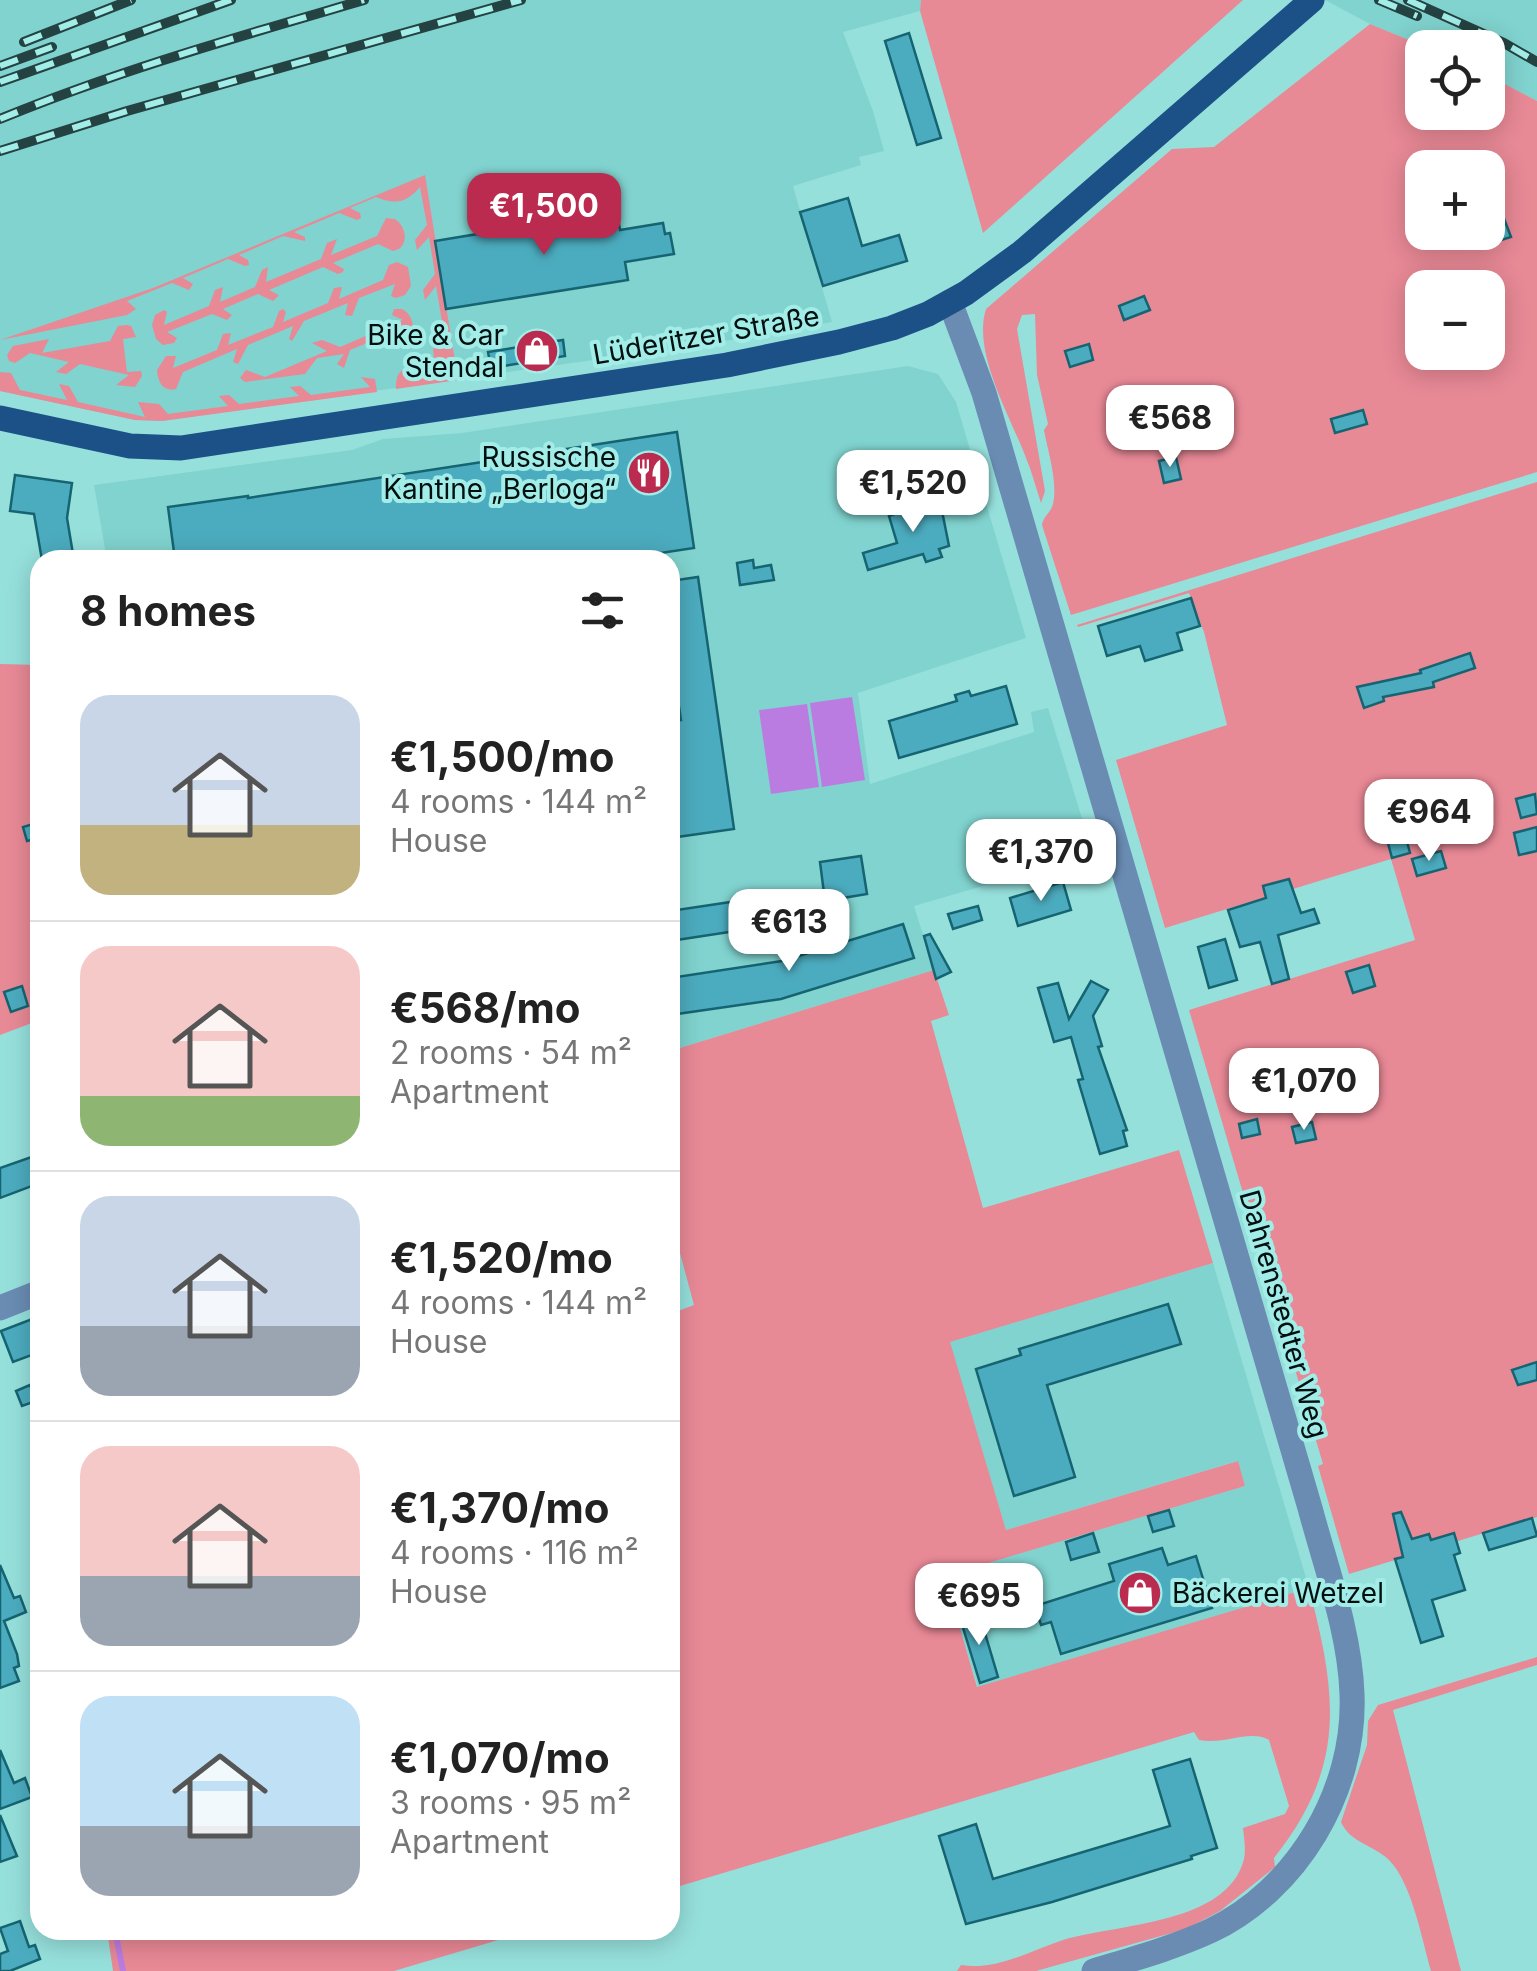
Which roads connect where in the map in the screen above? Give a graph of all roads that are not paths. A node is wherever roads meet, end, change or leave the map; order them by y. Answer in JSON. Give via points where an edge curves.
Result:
{"nodes":[{"id":1,"x":1312,"y":0,"type":"edge"},
{"id":2,"x":950,"y":302,"type":"junction"},
{"id":3,"x":0,"y":418,"type":"edge"},
{"id":4,"x":30,"y":1296,"type":"edge"},
{"id":5,"x":0,"y":1308,"type":"edge"},
{"id":6,"x":1094,"y":1971,"type":"edge"}],
"edges":[{"from":1,"to":2,"type":"main road","name":"Lüderitzer Straße","via":[[1022,252]]},
{"from":2,"to":3,"type":"main road","name":"Lüderitzer Straße","via":[[892,328],[745,362],[195,446],[130,446]]},
{"from":2,"to":6,"type":"street","name":"Dahrenstedter Weg","via":[[984,393],[1310,1508],[1351,1675],[1342,1773],[1318,1829],[1280,1880],[1235,1916],[1182,1943]]},
{"from":4,"to":5,"type":"street"}]}
